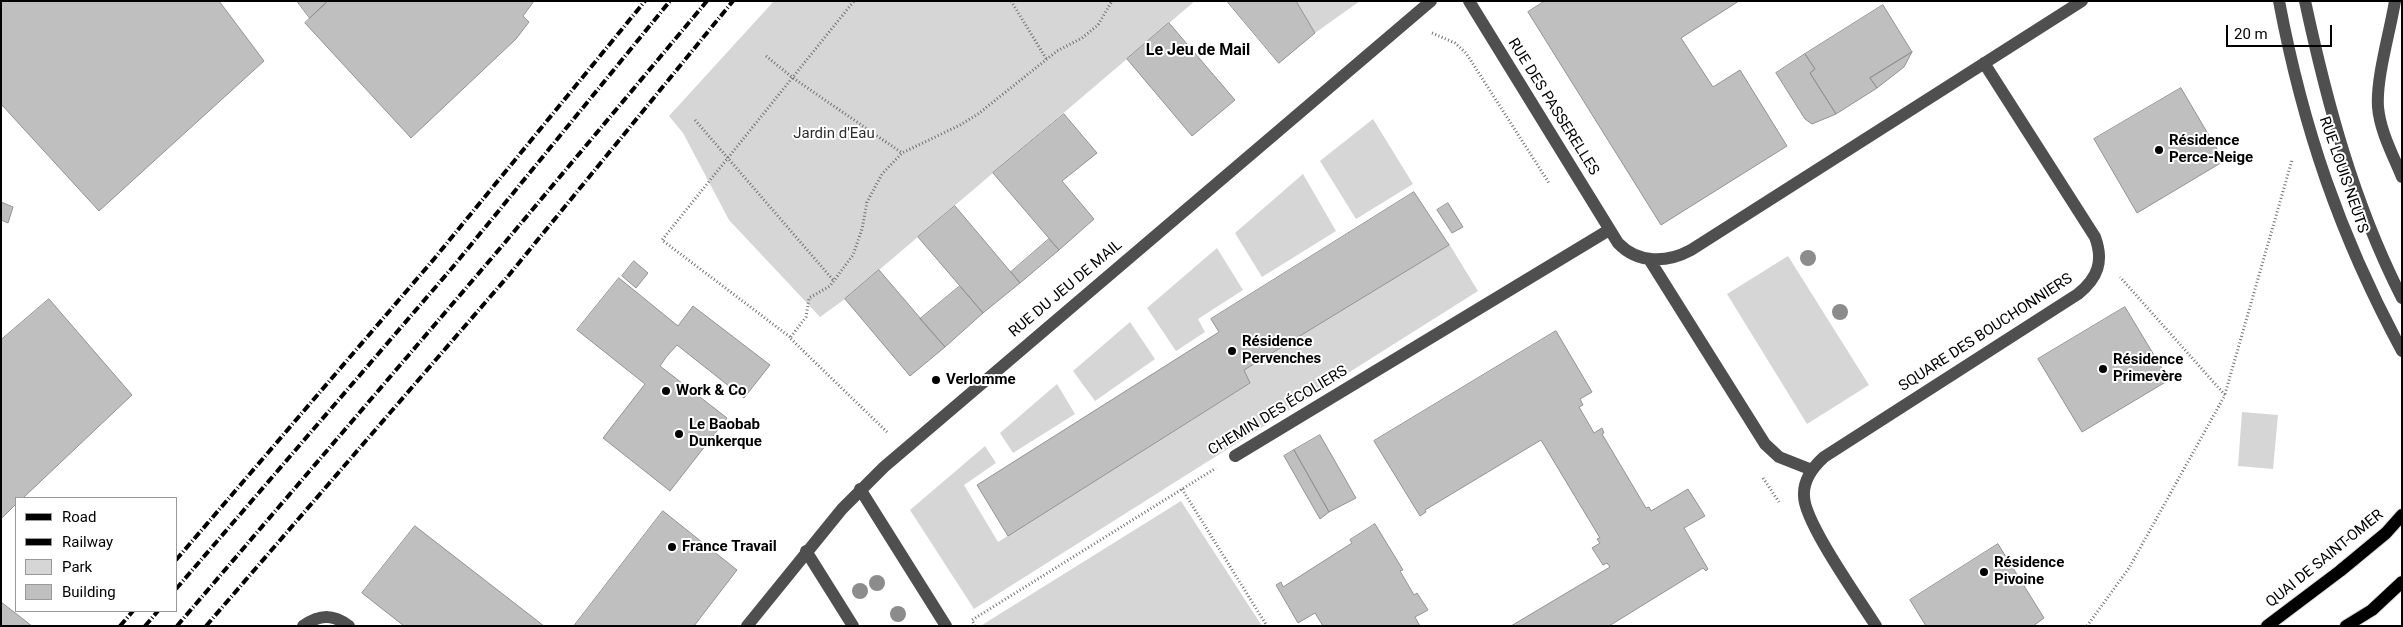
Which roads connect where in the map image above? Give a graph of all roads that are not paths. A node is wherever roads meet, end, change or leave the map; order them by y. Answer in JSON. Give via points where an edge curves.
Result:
{"nodes":[{"id":1,"x":1431,"y":1,"type":"edge"},
{"id":2,"x":1469,"y":1,"type":"edge"},
{"id":3,"x":2082,"y":1,"type":"edge"},
{"id":4,"x":2279,"y":1,"type":"edge"},
{"id":5,"x":2305,"y":1,"type":"edge"},
{"id":6,"x":2395,"y":1,"type":"edge"},
{"id":7,"x":1984,"y":63,"type":"junction"},
{"id":8,"x":2402,"y":176,"type":"edge"},
{"id":9,"x":1609,"y":230,"type":"junction"},
{"id":10,"x":1648,"y":259,"type":"junction"},
{"id":11,"x":2402,"y":298,"type":"edge"},
{"id":12,"x":2402,"y":351,"type":"edge"},
{"id":13,"x":1235,"y":456,"type":"road end"},
{"id":14,"x":1812,"y":470,"type":"junction"},
{"id":15,"x":860,"y":489,"type":"junction"},
{"id":16,"x":2402,"y":515,"type":"edge"},
{"id":17,"x":806,"y":551,"type":"junction"},
{"id":18,"x":2402,"y":582,"type":"edge"},
{"id":19,"x":303,"y":626,"type":"edge"},
{"id":20,"x":349,"y":626,"type":"edge"},
{"id":21,"x":747,"y":626,"type":"edge"},
{"id":22,"x":853,"y":626,"type":"edge"},
{"id":23,"x":946,"y":626,"type":"edge"},
{"id":24,"x":1876,"y":626,"type":"edge"},
{"id":25,"x":2267,"y":626,"type":"edge"},
{"id":26,"x":2346,"y":626,"type":"edge"}],
"edges":[{"from":1,"to":15,"type":"street","name":"RUE DU JEU DE MAIL"},
{"from":2,"to":9,"type":"street","name":"RUE DES PASSERELLES"},
{"from":3,"to":7,"type":"street"},
{"from":4,"to":12,"type":"street","name":"RUE LOUIS NEUTS","via":[[2318,160],[2369,288]]},
{"from":5,"to":11,"type":"street","name":"RUE LOUIS NEUTS","via":[[2329,110],[2345,162]]},
{"from":6,"to":8,"type":"street","via":[[2378,107]]},
{"from":7,"to":10,"type":"street","via":[[1691,250],[1665,259]]},
{"from":7,"to":14,"type":"street","name":"SQUARE DES BOUCHONNIERS","via":[[2095,237],[2100,255],[2097,272],[2078,294],[1831,452]]},
{"from":9,"to":10,"type":"street","via":[[1625,250]]},
{"from":9,"to":13,"type":"street","name":"CHEMIN DES ÉCOLIERS"},
{"from":10,"to":14,"type":"street","via":[[1765,444],[1779,457]]},
{"from":14,"to":24,"type":"street","name":"SQUARE DES BOUCHONNIERS","via":[[1803,493],[1809,518]]},
{"from":15,"to":17,"type":"street","name":"RUE DU JEU DE MAIL"},
{"from":15,"to":23,"type":"street"},
{"from":16,"to":25,"type":"main road","name":"QUAI DE SAINT-OMER","via":[[2386,533],[2340,571]]},
{"from":17,"to":21,"type":"street","name":"RUE DU JEU DE MAIL"},
{"from":17,"to":22,"type":"street"},
{"from":18,"to":26,"type":"main road","via":[[2376,606]]},
{"from":19,"to":20,"type":"street","via":[[326,616]]}]}
